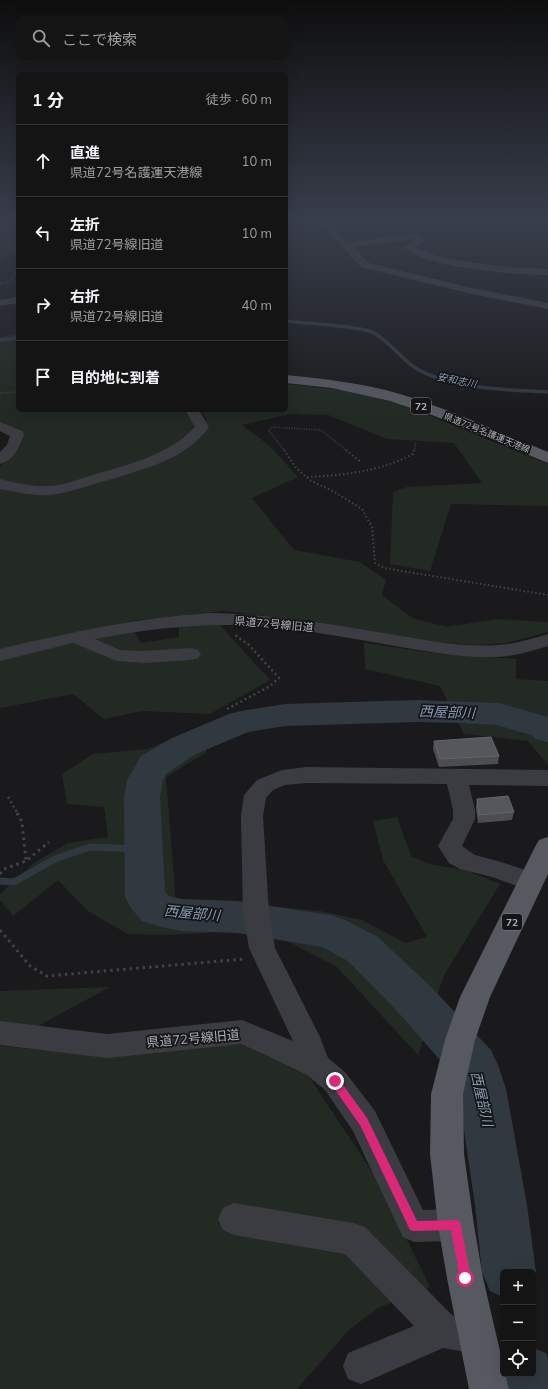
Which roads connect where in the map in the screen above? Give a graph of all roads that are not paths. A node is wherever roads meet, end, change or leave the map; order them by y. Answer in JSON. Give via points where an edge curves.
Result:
{"nodes":[{"id":1,"x":448,"y":286,"type":"edge"},
{"id":2,"x":16,"y":300,"type":"edge"},
{"id":3,"x":0,"y":303,"type":"edge"},
{"id":4,"x":548,"y":306,"type":"edge"},
{"id":5,"x":288,"y":379,"type":"edge"},
{"id":6,"x":193,"y":412,"type":"edge"},
{"id":7,"x":0,"y":426,"type":"edge"},
{"id":8,"x":548,"y":458,"type":"edge"},
{"id":9,"x":0,"y":460,"type":"edge"},
{"id":10,"x":0,"y":484,"type":"edge"},
{"id":11,"x":75,"y":637,"type":"junction"},
{"id":12,"x":548,"y":640,"type":"edge"},
{"id":13,"x":191,"y":654,"type":"dead end"},
{"id":14,"x":0,"y":655,"type":"edge"},
{"id":15,"x":456,"y":778,"type":"junction"},
{"id":16,"x":548,"y":778,"type":"edge"},
{"id":17,"x":548,"y":846,"type":"edge"},
{"id":18,"x":531,"y":882,"type":"junction"},
{"id":19,"x":0,"y":1032,"type":"edge"},
{"id":20,"x":317,"y":1066,"type":"junction"},
{"id":21,"x":234,"y":1219,"type":"dead end"},
{"id":22,"x":456,"y":1225,"type":"junction"},
{"id":23,"x":443,"y":1331,"type":"junction"},
{"id":24,"x":478,"y":1337,"type":"junction"},
{"id":25,"x":361,"y":1366,"type":"dead end"},
{"id":26,"x":489,"y":1389,"type":"edge"}],
"edges":[{"from":1,"to":4,"type":"street"},
{"from":2,"to":3,"type":"street"},
{"from":5,"to":8,"type":"main road","name":"県道72号名護運天港線","number":"72","via":[[332,384],[394,397]]},
{"from":6,"to":10,"type":"street","via":[[202,427],[197,434],[186,443],[149,462],[54,490],[34,491]]},
{"from":7,"to":9,"type":"street","via":[[17,434],[14,446]]},
{"from":11,"to":12,"type":"street","name":"県道72号線旧道","via":[[180,621],[227,619],[306,626],[464,651],[499,652]]},
{"from":11,"to":13,"type":"street","via":[[117,655],[144,657]]},
{"from":11,"to":14,"type":"street","name":"県道72号線旧道"},
{"from":15,"to":16,"type":"street"},
{"from":15,"to":18,"type":"street","via":[[464,819],[450,846],[453,852],[471,864],[493,868]]},
{"from":15,"to":20,"type":"street","via":[[307,775],[282,778],[265,785],[255,795],[252,816],[256,912],[264,952],[310,1046]]},
{"from":17,"to":18,"type":"main road","number":"72"},
{"from":18,"to":22,"type":"main road","number":"72","via":[[475,997],[452,1071],[446,1117],[447,1154]]},
{"from":19,"to":20,"type":"street","name":"県道72号線旧道","via":[[107,1046],[242,1032]]},
{"from":20,"to":22,"type":"street","name":"県道72号線旧道","via":[[335,1081],[364,1121],[414,1226]]},
{"from":21,"to":23,"type":"street","via":[[353,1239]]},
{"from":22,"to":24,"type":"main road","number":"72"},
{"from":23,"to":24,"type":"street"},
{"from":23,"to":25,"type":"street"},
{"from":24,"to":26,"type":"main road","number":"72"}]}
